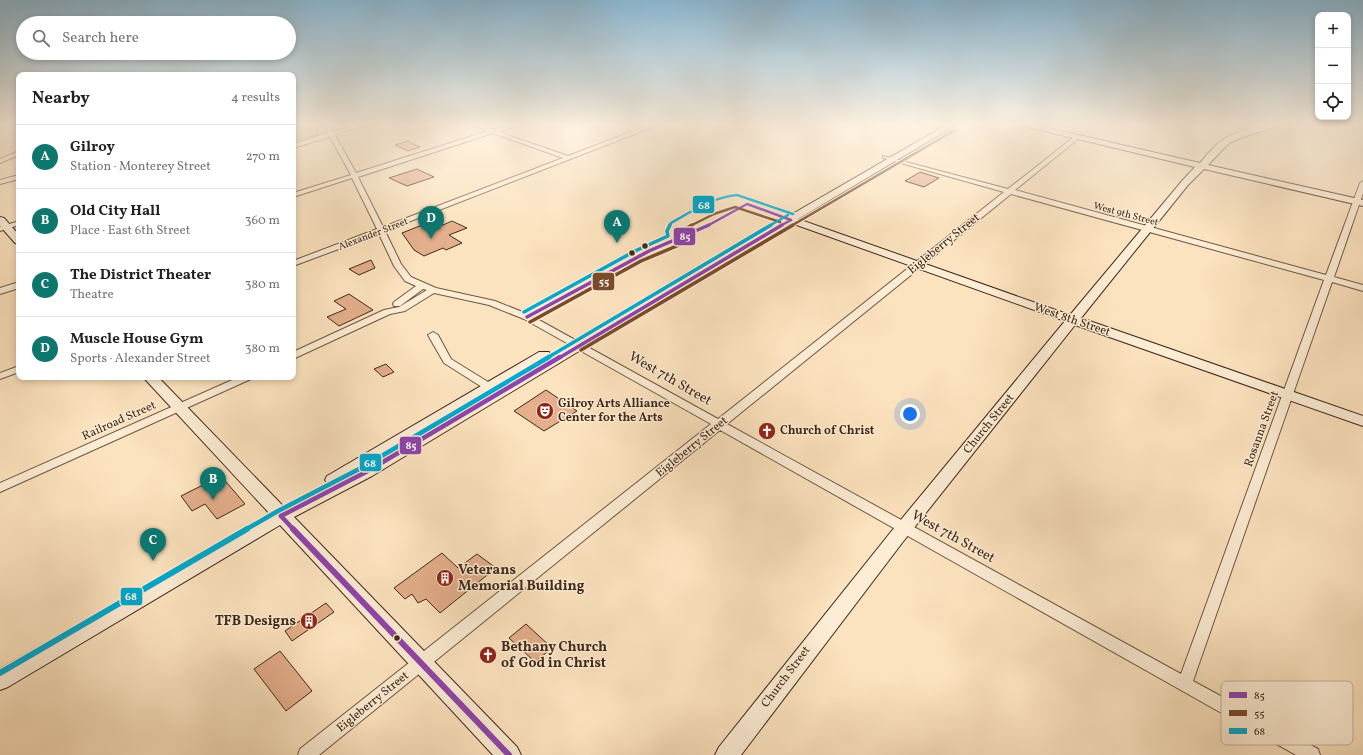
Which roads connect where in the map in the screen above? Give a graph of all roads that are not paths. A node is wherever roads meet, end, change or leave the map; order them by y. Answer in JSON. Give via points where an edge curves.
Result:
{"nodes":[{"id":1,"x":346,"y":160,"type":"edge"},
{"id":2,"x":402,"y":160,"type":"edge"},
{"id":3,"x":562,"y":160,"type":"edge"},
{"id":4,"x":885,"y":160,"type":"edge"},
{"id":5,"x":897,"y":160,"type":"edge"},
{"id":6,"x":1048,"y":160,"type":"edge"},
{"id":7,"x":1173,"y":160,"type":"edge"},
{"id":8,"x":1208,"y":160,"type":"edge"},
{"id":9,"x":1202,"y":167,"type":"junction"},
{"id":10,"x":354,"y":175,"type":"junction"},
{"id":11,"x":16,"y":178,"type":"edge"},
{"id":12,"x":0,"y":182,"type":"edge"},
{"id":13,"x":1363,"y":183,"type":"edge"},
{"id":14,"x":296,"y":188,"type":"edge"},
{"id":15,"x":305,"y":192,"type":"junction"},
{"id":16,"x":1009,"y":192,"type":"junction"},
{"id":17,"x":296,"y":194,"type":"edge"},
{"id":18,"x":1360,"y":203,"type":"edge"},
{"id":19,"x":786,"y":218,"type":"junction"},
{"id":20,"x":16,"y":223,"type":"edge"},
{"id":21,"x":2,"y":225,"type":"edge"},
{"id":22,"x":1147,"y":229,"type":"junction"},
{"id":23,"x":380,"y":231,"type":"junction"},
{"id":24,"x":16,"y":238,"type":"edge"},
{"id":25,"x":296,"y":263,"type":"edge"},
{"id":26,"x":916,"y":265,"type":"junction"},
{"id":27,"x":1330,"y":279,"type":"junction"},
{"id":28,"x":16,"y":286,"type":"edge"},
{"id":29,"x":420,"y":286,"type":"junction"},
{"id":30,"x":1363,"y":288,"type":"edge"},
{"id":31,"x":433,"y":290,"type":"junction"},
{"id":32,"x":0,"y":291,"type":"edge"},
{"id":33,"x":387,"y":312,"type":"junction"},
{"id":34,"x":1073,"y":321,"type":"junction"},
{"id":35,"x":433,"y":335,"type":"dead end"},
{"id":36,"x":574,"y":343,"type":"junction"},
{"id":37,"x":296,"y":355,"type":"edge"},
{"id":38,"x":16,"y":370,"type":"edge"},
{"id":39,"x":0,"y":376,"type":"edge"},
{"id":40,"x":153,"y":380,"type":"edge"},
{"id":41,"x":241,"y":380,"type":"edge"},
{"id":42,"x":489,"y":387,"type":"junction"},
{"id":43,"x":1288,"y":395,"type":"junction"},
{"id":44,"x":179,"y":409,"type":"junction"},
{"id":45,"x":1363,"y":421,"type":"edge"},
{"id":46,"x":719,"y":425,"type":"junction"},
{"id":47,"x":0,"y":488,"type":"edge"},
{"id":48,"x":281,"y":516,"type":"junction"},
{"id":49,"x":903,"y":528,"type":"junction"},
{"id":50,"x":421,"y":663,"type":"junction"},
{"id":51,"x":0,"y":680,"type":"edge"},
{"id":52,"x":1185,"y":683,"type":"junction"},
{"id":53,"x":1221,"y":703,"type":"edge"},
{"id":54,"x":1294,"y":745,"type":"edge"},
{"id":55,"x":306,"y":755,"type":"edge"},
{"id":56,"x":509,"y":755,"type":"edge"},
{"id":57,"x":727,"y":755,"type":"edge"},
{"id":58,"x":1312,"y":755,"type":"edge"}],
"edges":[{"from":1,"to":10,"type":"street","name":"West 7th Street"},
{"from":2,"to":10,"type":"street"},
{"from":3,"to":23,"type":"street","name":"Alexander Street"},
{"from":4,"to":19,"type":"street"},
{"from":5,"to":16,"type":"street","name":"West 9th Street"},
{"from":6,"to":16,"type":"street","name":"Eigleberry Street"},
{"from":7,"to":9,"type":"street"},
{"from":8,"to":9,"type":"street","name":"Church Street"},
{"from":9,"to":18,"type":"street"},
{"from":9,"to":22,"type":"street","name":"Church Street","via":[[1185,183]]},
{"from":10,"to":15,"type":"street"},
{"from":10,"to":23,"type":"street","name":"West 7th Street"},
{"from":11,"to":12,"type":"street"},
{"from":13,"to":18,"type":"street","name":"Rosanna Street"},
{"from":14,"to":15,"type":"street"},
{"from":15,"to":17,"type":"street"},
{"from":16,"to":22,"type":"street","name":"West 9th Street"},
{"from":16,"to":26,"type":"street","name":"Eigleberry Street"},
{"from":18,"to":27,"type":"street","name":"Rosanna Street"},
{"from":19,"to":26,"type":"street","name":"West 8th Street"},
{"from":19,"to":36,"type":"street"},
{"from":20,"to":21,"type":"street"},
{"from":21,"to":24,"type":"street"},
{"from":22,"to":27,"type":"street","name":"West 9th Street"},
{"from":22,"to":34,"type":"street","name":"Church Street"},
{"from":23,"to":25,"type":"street","name":"Alexander Street"},
{"from":23,"to":29,"type":"street","name":"West 7th Street","via":[[403,273]]},
{"from":26,"to":34,"type":"street","name":"West 8th Street"},
{"from":26,"to":46,"type":"street","name":"Eigleberry Street"},
{"from":27,"to":30,"type":"street","name":"West 9th Street"},
{"from":27,"to":43,"type":"street","name":"Rosanna Street"},
{"from":28,"to":32,"type":"street"},
{"from":29,"to":31,"type":"street","name":"West 7th Street"},
{"from":29,"to":33,"type":"street"},
{"from":31,"to":33,"type":"street","via":[[402,309]]},
{"from":31,"to":36,"type":"street","name":"West 7th Street","via":[[504,306]]},
{"from":33,"to":37,"type":"street"},
{"from":34,"to":43,"type":"street","name":"West 8th Street"},
{"from":34,"to":49,"type":"street","name":"Church Street"},
{"from":35,"to":42,"type":"street","via":[[447,360]]},
{"from":36,"to":42,"type":"street"},
{"from":36,"to":46,"type":"street","name":"West 7th Street"},
{"from":36,"to":48,"type":"street","via":[[366,472]]},
{"from":38,"to":39,"type":"street"},
{"from":40,"to":44,"type":"street"},
{"from":41,"to":44,"type":"street","name":"Railroad Street"},
{"from":42,"to":48,"type":"street","via":[[359,464]]},
{"from":43,"to":45,"type":"street","name":"West 8th Street"},
{"from":43,"to":52,"type":"street","name":"Rosanna Street"},
{"from":44,"to":47,"type":"street","name":"Railroad Street"},
{"from":44,"to":48,"type":"street"},
{"from":46,"to":49,"type":"street","name":"West 7th Street","via":[[852,497]]},
{"from":46,"to":50,"type":"street","name":"Eigleberry Street"},
{"from":48,"to":50,"type":"street"},
{"from":48,"to":51,"type":"street"},
{"from":49,"to":52,"type":"street","name":"West 7th Street"},
{"from":49,"to":57,"type":"street","name":"Church Street"},
{"from":50,"to":55,"type":"street","name":"Eigleberry Street"},
{"from":50,"to":56,"type":"street"},
{"from":52,"to":53,"type":"street","name":"West 7th Street"},
{"from":54,"to":58,"type":"street","name":"West 7th Street"}]}
